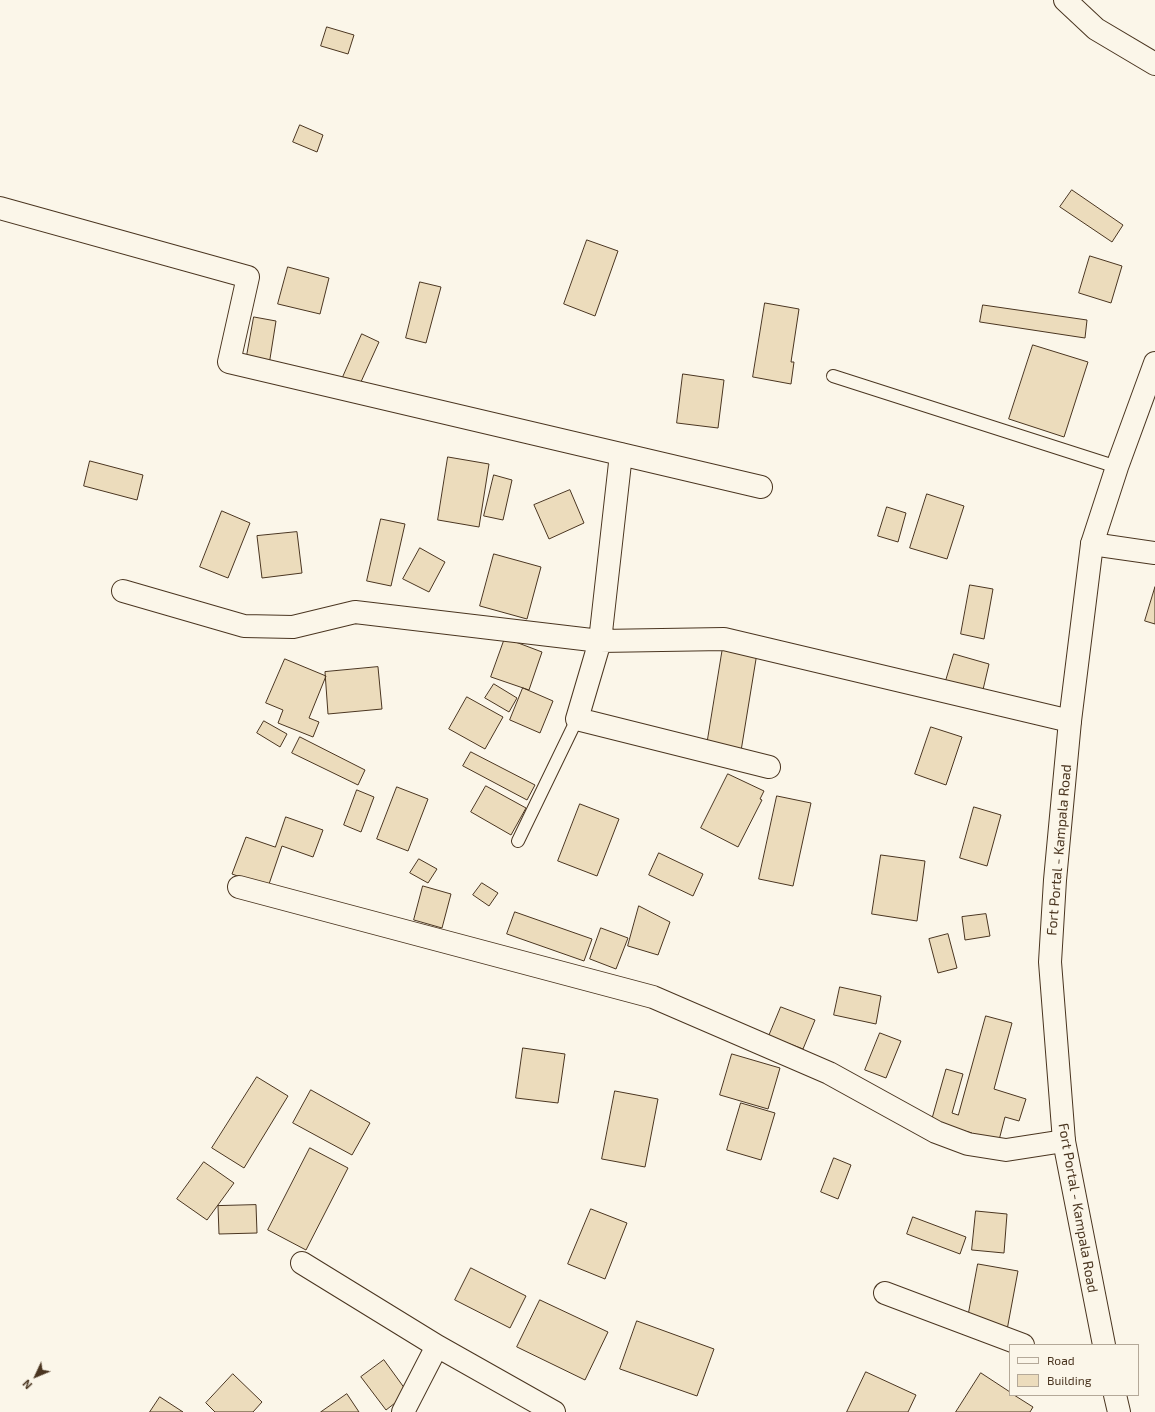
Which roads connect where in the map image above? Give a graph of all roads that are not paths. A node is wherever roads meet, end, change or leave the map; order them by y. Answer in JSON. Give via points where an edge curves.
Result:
{"nodes":[{"id":1,"x":1065,"y":0,"type":"edge"},
{"id":2,"x":1155,"y":64,"type":"edge"},
{"id":3,"x":0,"y":208,"type":"edge"},
{"id":4,"x":1155,"y":363,"type":"edge"},
{"id":5,"x":833,"y":376,"type":"dead end"},
{"id":6,"x":621,"y":454,"type":"junction"},
{"id":7,"x":1118,"y":467,"type":"junction"},
{"id":8,"x":761,"y":487,"type":"dead end"},
{"id":9,"x":1092,"y":544,"type":"junction"},
{"id":10,"x":1155,"y":552,"type":"edge"},
{"id":11,"x":123,"y":591,"type":"dead end"},
{"id":12,"x":600,"y":641,"type":"junction"},
{"id":13,"x":578,"y":719,"type":"junction"},
{"id":14,"x":1070,"y":721,"type":"junction"},
{"id":15,"x":769,"y":767,"type":"dead end"},
{"id":16,"x":518,"y":841,"type":"dead end"},
{"id":17,"x":239,"y":887,"type":"dead end"},
{"id":18,"x":1064,"y":1142,"type":"junction"},
{"id":19,"x":302,"y":1263,"type":"dead end"},
{"id":20,"x":885,"y":1293,"type":"dead end"},
{"id":21,"x":1020,"y":1344,"type":"edge"},
{"id":22,"x":1104,"y":1344,"type":"edge"},
{"id":23,"x":437,"y":1346,"type":"junction"},
{"id":24,"x":403,"y":1412,"type":"edge"},
{"id":25,"x":554,"y":1412,"type":"edge"}],
"edges":[{"from":1,"to":2,"type":"street","via":[[1096,29]]},
{"from":3,"to":6,"type":"street","via":[[248,277],[229,362]]},
{"from":4,"to":7,"type":"street","name":"Fort Portal - Kampala Road"},
{"from":5,"to":7,"type":"lane"},
{"from":6,"to":8,"type":"street"},
{"from":6,"to":12,"type":"street"},
{"from":7,"to":9,"type":"street","name":"Fort Portal - Kampala Road"},
{"from":9,"to":10,"type":"street"},
{"from":9,"to":14,"type":"street","name":"Fort Portal - Kampala Road"},
{"from":11,"to":12,"type":"street","via":[[244,626],[293,627],[355,612]]},
{"from":12,"to":13,"type":"street"},
{"from":12,"to":14,"type":"street","via":[[724,639]]},
{"from":13,"to":15,"type":"street"},
{"from":13,"to":16,"type":"lane"},
{"from":14,"to":18,"type":"street","name":"Fort Portal - Kampala Road","via":[[1050,962]]},
{"from":17,"to":18,"type":"street","via":[[653,997],[829,1073],[936,1132],[968,1144],[1006,1150]]},
{"from":18,"to":22,"type":"street","name":"Fort Portal - Kampala Road"},
{"from":19,"to":23,"type":"street"},
{"from":20,"to":21,"type":"street"},
{"from":23,"to":24,"type":"street"},
{"from":23,"to":25,"type":"street"}]}
